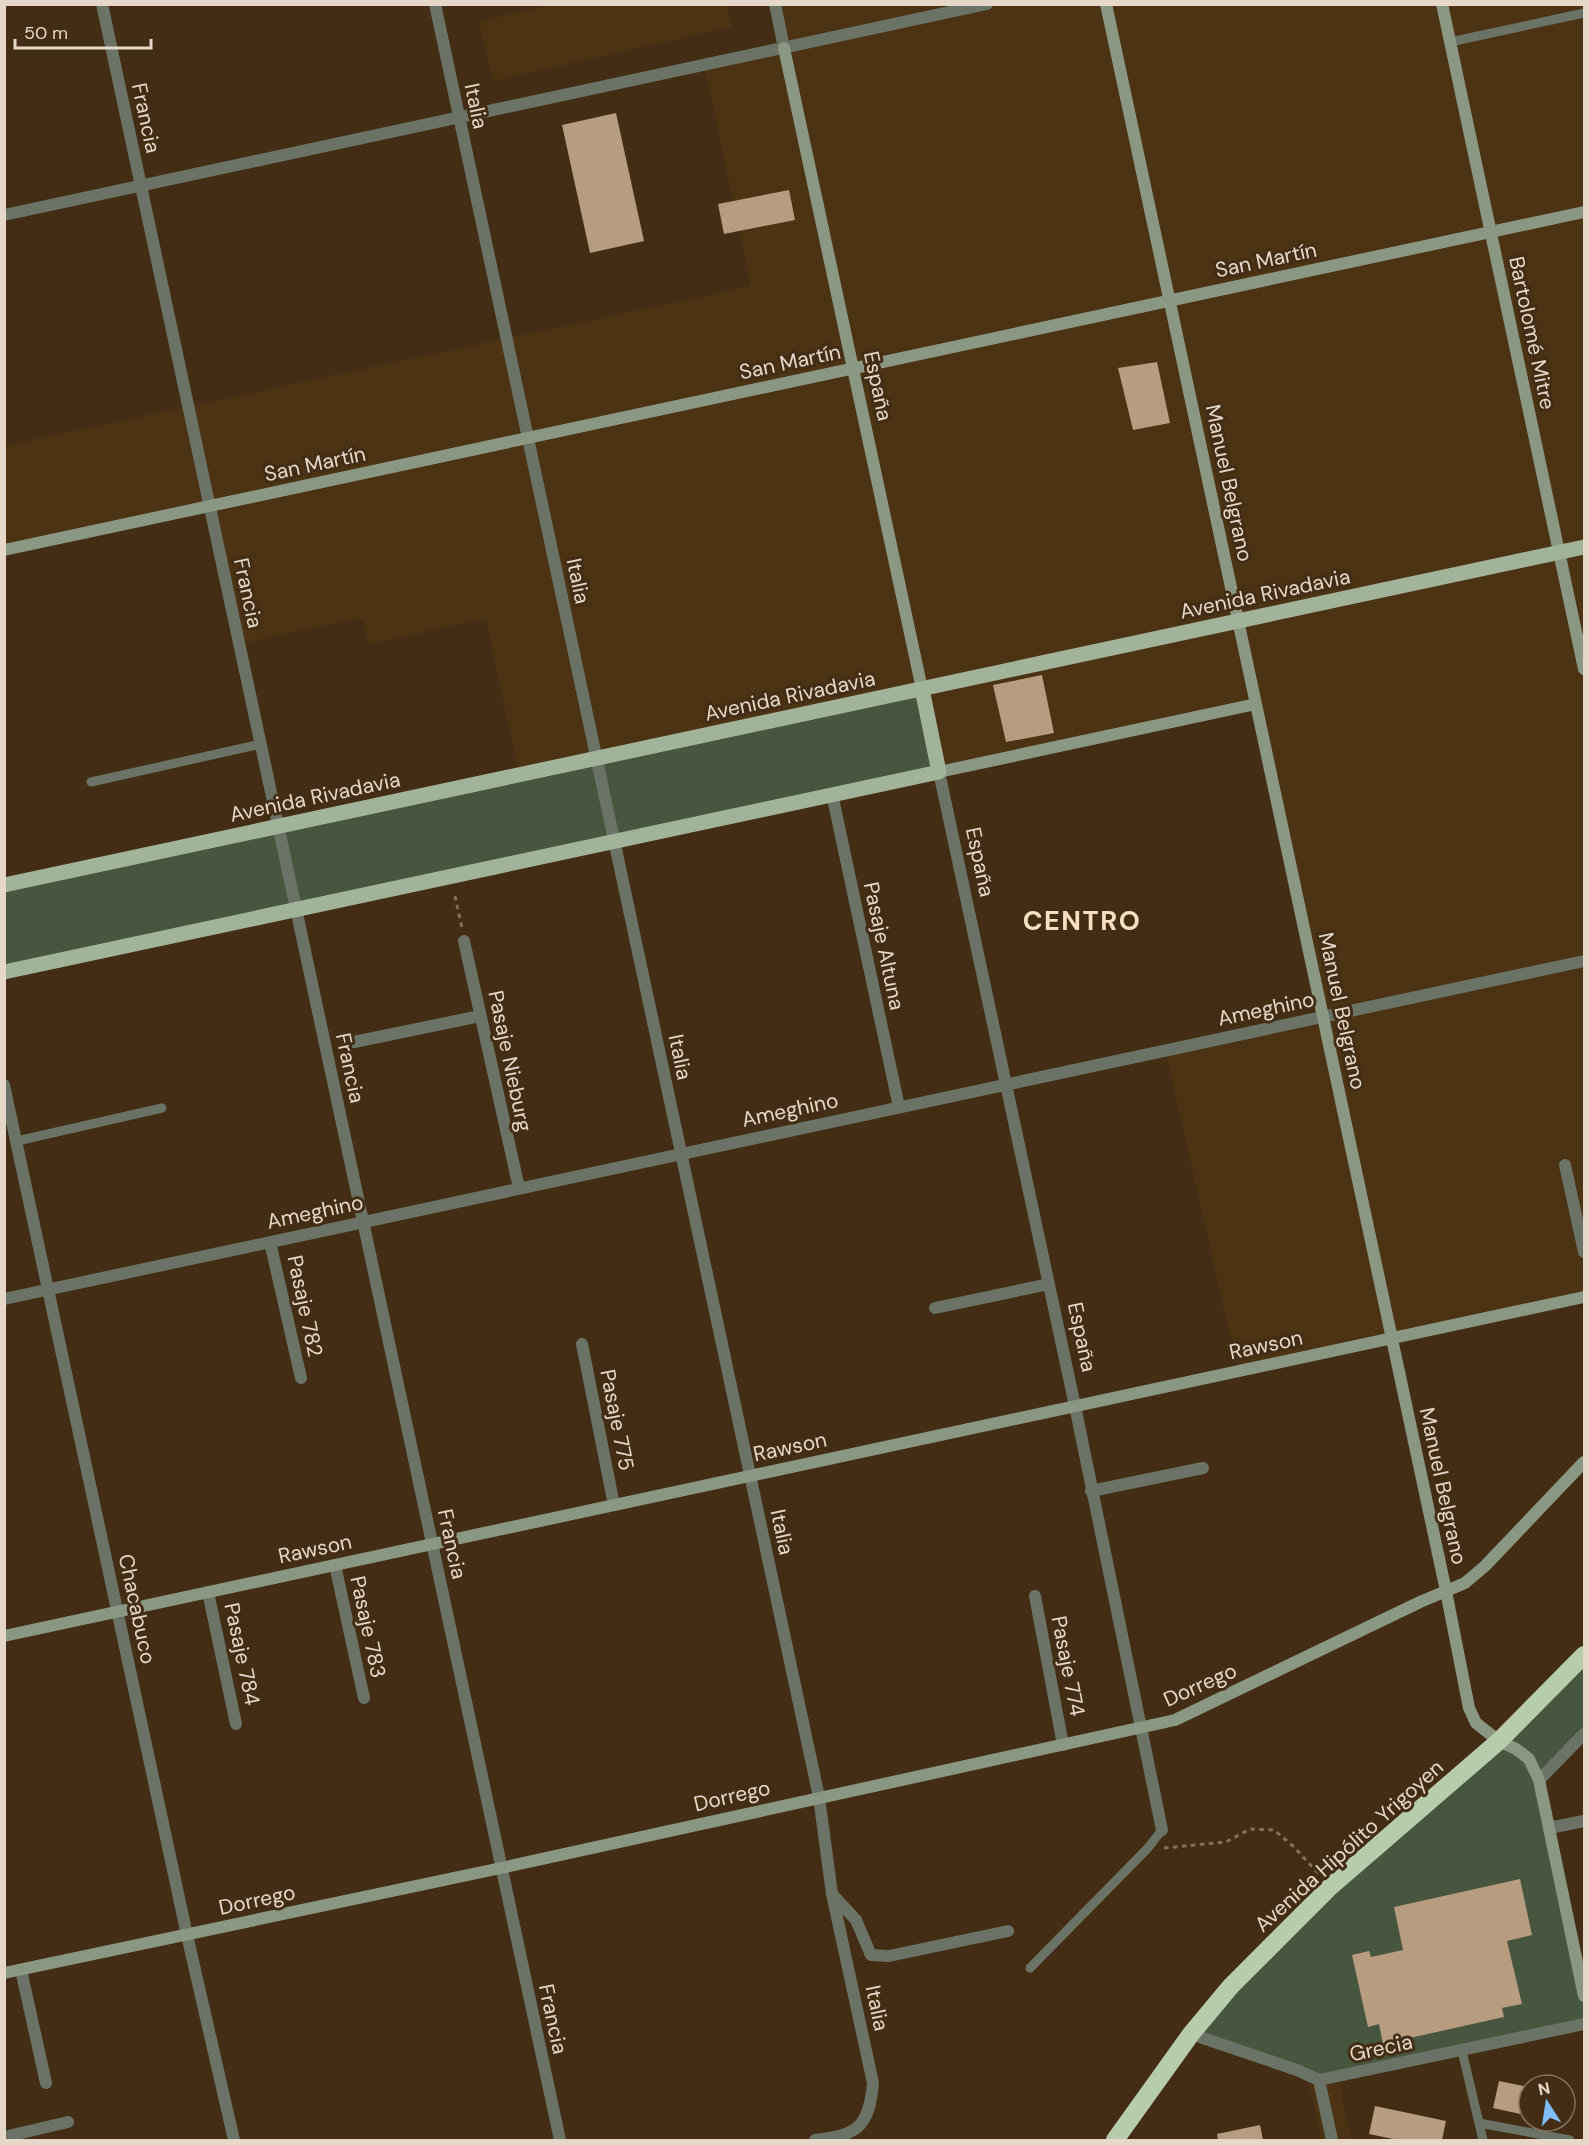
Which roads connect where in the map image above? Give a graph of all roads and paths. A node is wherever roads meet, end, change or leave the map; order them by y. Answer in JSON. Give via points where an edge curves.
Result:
{"nodes":[{"id":1,"x":102,"y":4,"type":"edge"},
{"id":2,"x":435,"y":4,"type":"edge"},
{"id":3,"x":775,"y":4,"type":"edge"},
{"id":4,"x":987,"y":4,"type":"edge"},
{"id":5,"x":1106,"y":4,"type":"edge"},
{"id":6,"x":1442,"y":4,"type":"edge"},
{"id":7,"x":1584,"y":14,"type":"edge"},
{"id":8,"x":1450,"y":42,"type":"junction"},
{"id":9,"x":784,"y":48,"type":"junction"},
{"id":10,"x":459,"y":118,"type":"junction"},
{"id":11,"x":141,"y":186,"type":"junction"},
{"id":12,"x":1584,"y":212,"type":"edge"},
{"id":13,"x":4,"y":215,"type":"edge"},
{"id":14,"x":1491,"y":232,"type":"junction"},
{"id":15,"x":1170,"y":301,"type":"junction"},
{"id":16,"x":853,"y":368,"type":"junction"},
{"id":17,"x":528,"y":438,"type":"junction"},
{"id":18,"x":210,"y":506,"type":"junction"},
{"id":19,"x":1584,"y":547,"type":"edge"},
{"id":20,"x":4,"y":550,"type":"edge"},
{"id":21,"x":1560,"y":552,"type":"junction"},
{"id":22,"x":1238,"y":621,"type":"junction"},
{"id":23,"x":1584,"y":669,"type":"edge"},
{"id":24,"x":921,"y":689,"type":"junction"},
{"id":25,"x":1256,"y":704,"type":"junction"},
{"id":26,"x":261,"y":744,"type":"junction"},
{"id":27,"x":596,"y":759,"type":"junction"},
{"id":28,"x":939,"y":772,"type":"junction"},
{"id":29,"x":91,"y":782,"type":"dead end"},
{"id":30,"x":832,"y":794,"type":"junction"},
{"id":31,"x":278,"y":827,"type":"junction"},
{"id":32,"x":614,"y":841,"type":"junction"},
{"id":33,"x":4,"y":885,"type":"edge"},
{"id":34,"x":455,"y":896,"type":"dead end"},
{"id":35,"x":296,"y":909,"type":"junction"},
{"id":36,"x":464,"y":941,"type":"joint"},
{"id":37,"x":1584,"y":960,"type":"edge"},
{"id":38,"x":4,"y":972,"type":"edge"},
{"id":39,"x":480,"y":1016,"type":"junction"},
{"id":40,"x":1323,"y":1017,"type":"junction"},
{"id":41,"x":354,"y":1042,"type":"dead end"},
{"id":42,"x":1006,"y":1083,"type":"junction"},
{"id":43,"x":4,"y":1085,"type":"edge"},
{"id":44,"x":899,"y":1107,"type":"junction"},
{"id":45,"x":162,"y":1108,"type":"dead end"},
{"id":46,"x":17,"y":1141,"type":"junction"},
{"id":47,"x":681,"y":1154,"type":"junction"},
{"id":48,"x":1565,"y":1165,"type":"dead end"},
{"id":49,"x":519,"y":1188,"type":"junction"},
{"id":50,"x":363,"y":1222,"type":"junction"},
{"id":51,"x":270,"y":1242,"type":"junction"},
{"id":52,"x":1584,"y":1252,"type":"edge"},
{"id":53,"x":1049,"y":1284,"type":"junction"},
{"id":54,"x":48,"y":1289,"type":"junction"},
{"id":55,"x":1584,"y":1297,"type":"edge"},
{"id":56,"x":4,"y":1299,"type":"edge"},
{"id":57,"x":935,"y":1308,"type":"dead end"},
{"id":58,"x":1392,"y":1338,"type":"junction"},
{"id":59,"x":582,"y":1344,"type":"dead end"},
{"id":60,"x":301,"y":1378,"type":"dead end"},
{"id":61,"x":1075,"y":1406,"type":"junction"},
{"id":62,"x":1584,"y":1462,"type":"edge"},
{"id":63,"x":1203,"y":1468,"type":"dead end"},
{"id":64,"x":750,"y":1476,"type":"junction"},
{"id":65,"x":1091,"y":1491,"type":"junction"},
{"id":66,"x":614,"y":1505,"type":"junction"},
{"id":67,"x":432,"y":1544,"type":"junction"},
{"id":68,"x":335,"y":1565,"type":"junction"},
{"id":69,"x":208,"y":1592,"type":"junction"},
{"id":70,"x":1446,"y":1592,"type":"junction"},
{"id":71,"x":1035,"y":1596,"type":"dead end"},
{"id":72,"x":117,"y":1611,"type":"junction"},
{"id":73,"x":4,"y":1636,"type":"edge"},
{"id":74,"x":1584,"y":1655,"type":"edge"},
{"id":75,"x":364,"y":1698,"type":"dead end"},
{"id":76,"x":237,"y":1724,"type":"dead end"},
{"id":77,"x":1140,"y":1728,"type":"junction"},
{"id":78,"x":1584,"y":1734,"type":"edge"},
{"id":79,"x":1499,"y":1741,"type":"junction"},
{"id":80,"x":1064,"y":1745,"type":"junction"},
{"id":81,"x":1539,"y":1780,"type":"junction"},
{"id":82,"x":819,"y":1797,"type":"junction"},
{"id":83,"x":1584,"y":1821,"type":"edge"},
{"id":84,"x":1549,"y":1828,"type":"junction"},
{"id":85,"x":1162,"y":1830,"type":"joint"},
{"id":86,"x":1147,"y":1849,"type":"junction"},
{"id":87,"x":501,"y":1868,"type":"junction"},
{"id":88,"x":1330,"y":1887,"type":"junction"},
{"id":89,"x":832,"y":1894,"type":"junction"},
{"id":90,"x":1008,"y":1931,"type":"dead end"},
{"id":91,"x":187,"y":1935,"type":"junction"},
{"id":92,"x":1030,"y":1968,"type":"dead end"},
{"id":93,"x":21,"y":1970,"type":"junction"},
{"id":94,"x":4,"y":1973,"type":"edge"},
{"id":95,"x":1584,"y":1996,"type":"edge"},
{"id":96,"x":1584,"y":2024,"type":"edge"},
{"id":97,"x":1191,"y":2034,"type":"junction"},
{"id":98,"x":1462,"y":2051,"type":"junction"},
{"id":99,"x":1319,"y":2080,"type":"junction"},
{"id":100,"x":46,"y":2083,"type":"dead end"},
{"id":101,"x":68,"y":2122,"type":"dead end"},
{"id":102,"x":1479,"y":2123,"type":"junction"},
{"id":103,"x":4,"y":2137,"type":"edge"},
{"id":104,"x":234,"y":2140,"type":"edge"},
{"id":105,"x":560,"y":2140,"type":"edge"},
{"id":106,"x":815,"y":2140,"type":"edge"},
{"id":107,"x":1115,"y":2140,"type":"edge"},
{"id":108,"x":1332,"y":2140,"type":"edge"},
{"id":109,"x":1483,"y":2140,"type":"edge"},
{"id":110,"x":1570,"y":2140,"type":"edge"}],
"edges":[{"from":1,"to":11,"type":"street","name":"Francia"},
{"from":2,"to":10,"type":"street","name":"Italia"},
{"from":3,"to":9,"type":"street","name":"España"},
{"from":4,"to":9,"type":"street"},
{"from":5,"to":15,"type":"street","name":"Manuel Belgrano"},
{"from":6,"to":8,"type":"street","name":"Bartolomé Mitre"},
{"from":7,"to":8,"type":"lane"},
{"from":8,"to":14,"type":"street","name":"Bartolomé Mitre"},
{"from":9,"to":10,"type":"street"},
{"from":9,"to":16,"type":"street","name":"España"},
{"from":10,"to":11,"type":"street"},
{"from":10,"to":17,"type":"street","name":"Italia"},
{"from":11,"to":13,"type":"street"},
{"from":11,"to":18,"type":"street","name":"Francia"},
{"from":12,"to":14,"type":"street","name":"San Martín"},
{"from":14,"to":15,"type":"street","name":"San Martín"},
{"from":14,"to":21,"type":"street","name":"Bartolomé Mitre"},
{"from":15,"to":16,"type":"street","name":"San Martín"},
{"from":15,"to":22,"type":"street","name":"Manuel Belgrano"},
{"from":16,"to":17,"type":"street","name":"San Martín"},
{"from":16,"to":24,"type":"street","name":"España"},
{"from":17,"to":18,"type":"street","name":"San Martín"},
{"from":17,"to":27,"type":"street","name":"Italia"},
{"from":18,"to":20,"type":"street","name":"San Martín"},
{"from":18,"to":26,"type":"street","name":"Francia"},
{"from":19,"to":21,"type":"main road","name":"Avenida Rivadavia"},
{"from":21,"to":22,"type":"main road","name":"Avenida Rivadavia"},
{"from":21,"to":23,"type":"street","name":"Bartolomé Mitre"},
{"from":22,"to":24,"type":"main road","name":"Avenida Rivadavia"},
{"from":22,"to":25,"type":"street","name":"Manuel Belgrano"},
{"from":24,"to":27,"type":"main road","name":"Avenida Rivadavia"},
{"from":24,"to":28,"type":"main road","name":"España"},
{"from":25,"to":28,"type":"street"},
{"from":25,"to":40,"type":"street","name":"Manuel Belgrano"},
{"from":26,"to":29,"type":"lane"},
{"from":26,"to":31,"type":"street","name":"Francia"},
{"from":27,"to":31,"type":"main road","name":"Avenida Rivadavia"},
{"from":27,"to":32,"type":"street","name":"Italia"},
{"from":28,"to":30,"type":"main road"},
{"from":28,"to":42,"type":"street","name":"España"},
{"from":30,"to":32,"type":"main road"},
{"from":30,"to":44,"type":"street","name":"Pasaje Altuna"},
{"from":31,"to":33,"type":"main road","name":"Avenida Rivadavia"},
{"from":31,"to":35,"type":"street","name":"Francia"},
{"from":32,"to":35,"type":"main road"},
{"from":32,"to":47,"type":"street","name":"Italia"},
{"from":34,"to":36,"type":"path"},
{"from":35,"to":38,"type":"main road"},
{"from":35,"to":50,"type":"street","name":"Francia"},
{"from":36,"to":39,"type":"street","name":"Pasaje Nieburg"},
{"from":37,"to":40,"type":"street","name":"Ameghino"},
{"from":39,"to":41,"type":"street"},
{"from":39,"to":49,"type":"street","name":"Pasaje Nieburg"},
{"from":40,"to":42,"type":"street","name":"Ameghino"},
{"from":40,"to":58,"type":"street","name":"Manuel Belgrano"},
{"from":42,"to":44,"type":"street","name":"Ameghino"},
{"from":42,"to":53,"type":"street","name":"España"},
{"from":43,"to":46,"type":"street","name":"Chacabuco"},
{"from":44,"to":47,"type":"street","name":"Ameghino"},
{"from":45,"to":46,"type":"lane"},
{"from":46,"to":54,"type":"street","name":"Chacabuco"},
{"from":47,"to":49,"type":"street","name":"Ameghino"},
{"from":47,"to":64,"type":"street","name":"Italia"},
{"from":48,"to":52,"type":"street"},
{"from":49,"to":50,"type":"street","name":"Ameghino"},
{"from":50,"to":51,"type":"street","name":"Ameghino"},
{"from":50,"to":67,"type":"street","name":"Francia"},
{"from":51,"to":54,"type":"street","name":"Ameghino"},
{"from":51,"to":60,"type":"street","name":"Pasaje 782"},
{"from":53,"to":57,"type":"street"},
{"from":53,"to":61,"type":"street","name":"España"},
{"from":54,"to":56,"type":"street","name":"Ameghino"},
{"from":54,"to":72,"type":"street","name":"Chacabuco"},
{"from":55,"to":58,"type":"street","name":"Rawson"},
{"from":58,"to":61,"type":"street","name":"Rawson"},
{"from":58,"to":70,"type":"street","name":"Manuel Belgrano"},
{"from":59,"to":66,"type":"street","name":"Pasaje 775"},
{"from":61,"to":64,"type":"street","name":"Rawson"},
{"from":61,"to":65,"type":"street","name":"España"},
{"from":62,"to":70,"type":"street","name":"Dorrego","via":[[1485,1566]]},
{"from":63,"to":65,"type":"street"},
{"from":64,"to":66,"type":"street","name":"Rawson"},
{"from":64,"to":82,"type":"street","name":"Italia"},
{"from":65,"to":77,"type":"street","name":"España"},
{"from":66,"to":67,"type":"street","name":"Rawson"},
{"from":67,"to":68,"type":"street","name":"Rawson"},
{"from":67,"to":87,"type":"street","name":"Francia"},
{"from":68,"to":69,"type":"street","name":"Rawson"},
{"from":68,"to":75,"type":"street","name":"Pasaje 783"},
{"from":69,"to":72,"type":"street","name":"Rawson"},
{"from":69,"to":76,"type":"street","name":"Pasaje 784"},
{"from":70,"to":77,"type":"street","name":"Dorrego","via":[[1175,1720]]},
{"from":70,"to":79,"type":"street","name":"Manuel Belgrano","via":[[1468,1708],[1476,1723]]},
{"from":71,"to":80,"type":"street","name":"Pasaje 774"},
{"from":72,"to":73,"type":"street","name":"Rawson"},
{"from":72,"to":91,"type":"street","name":"Chacabuco"},
{"from":74,"to":79,"type":"highway","name":"Avenida Hipólito Yrigoyen"},
{"from":77,"to":80,"type":"street","name":"Dorrego"},
{"from":77,"to":85,"type":"street","name":"España"},
{"from":78,"to":81,"type":"street"},
{"from":79,"to":81,"type":"street","name":"Manuel Belgrano","via":[[1529,1759]]},
{"from":79,"to":88,"type":"highway","name":"Avenida Hipólito Yrigoyen"},
{"from":80,"to":82,"type":"street","name":"Dorrego"},
{"from":81,"to":84,"type":"street","name":"Manuel Belgrano"},
{"from":82,"to":87,"type":"street","name":"Dorrego"},
{"from":82,"to":89,"type":"street","name":"Italia"},
{"from":83,"to":84,"type":"street"},
{"from":84,"to":95,"type":"street","name":"Manuel Belgrano"},
{"from":85,"to":86,"type":"lane"},
{"from":86,"to":88,"type":"path","via":[[1226,1842],[1250,1829],[1274,1830]]},
{"from":86,"to":92,"type":"lane"},
{"from":87,"to":91,"type":"street","name":"Dorrego"},
{"from":87,"to":105,"type":"street","name":"Francia"},
{"from":88,"to":97,"type":"highway","name":"Avenida Hipólito Yrigoyen","via":[[1231,1986]]},
{"from":89,"to":90,"type":"street","via":[[856,1920],[871,1955],[889,1956]]},
{"from":89,"to":106,"type":"street","name":"Italia","via":[[873,2083],[872,2100],[867,2118],[854,2131],[838,2138]]},
{"from":91,"to":93,"type":"street","name":"Dorrego"},
{"from":91,"to":104,"type":"street","name":"Chacabuco"},
{"from":93,"to":94,"type":"street","name":"Dorrego"},
{"from":93,"to":100,"type":"street"},
{"from":96,"to":98,"type":"street","name":"Grecia"},
{"from":97,"to":99,"type":"street"},
{"from":97,"to":107,"type":"highway","name":"Avenida Hipólito Yrigoyen"},
{"from":98,"to":99,"type":"street","name":"Grecia"},
{"from":98,"to":102,"type":"lane"},
{"from":99,"to":108,"type":"street"},
{"from":101,"to":103,"type":"street"},
{"from":102,"to":109,"type":"lane"},
{"from":102,"to":110,"type":"lane"}]}
